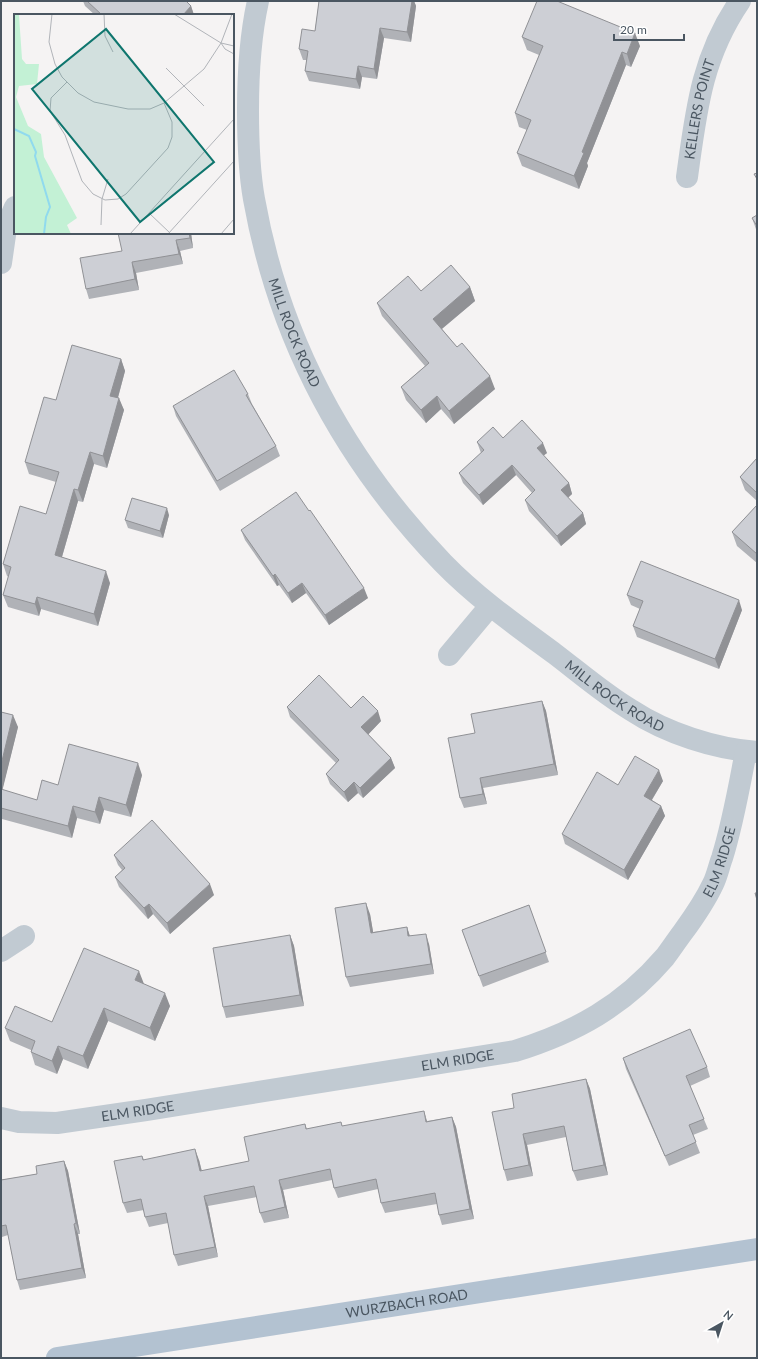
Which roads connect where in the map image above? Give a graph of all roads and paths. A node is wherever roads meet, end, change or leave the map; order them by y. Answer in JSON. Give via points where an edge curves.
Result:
{"nodes":[{"id":1,"x":258,"y":1,"type":"edge"},
{"id":2,"x":740,"y":1,"type":"edge"},
{"id":3,"x":241,"y":135,"type":"edge"},
{"id":4,"x":687,"y":178,"type":"dead end"},
{"id":5,"x":14,"y":209,"type":"edge"},
{"id":6,"x":1,"y":263,"type":"edge"},
{"id":7,"x":490,"y":606,"type":"junction"},
{"id":8,"x":449,"y":655,"type":"dead end"},
{"id":9,"x":752,"y":751,"type":"edge"},
{"id":10,"x":24,"y":936,"type":"dead end"},
{"id":11,"x":1,"y":951,"type":"edge"},
{"id":12,"x":1,"y":1118,"type":"edge"},
{"id":13,"x":757,"y":1249,"type":"edge"},
{"id":14,"x":109,"y":1354,"type":"edge"},
{"id":15,"x":57,"y":1358,"type":"edge"}],
"edges":[{"from":1,"to":3,"type":"street","name":"MILL ROCK ROAD"},
{"from":2,"to":4,"type":"street","name":"KELLERS POINT","via":[[708,62],[695,116]]},
{"from":3,"to":7,"type":"street","name":"MILL ROCK ROAD","via":[[266,254],[288,323],[317,390],[353,452],[396,511],[445,565]]},
{"from":5,"to":6,"type":"street","via":[[6,228]]},
{"from":7,"to":8,"type":"street"},
{"from":7,"to":9,"type":"street","name":"MILL ROCK ROAD","via":[[631,710],[658,725],[689,738]]},
{"from":9,"to":12,"type":"street","name":"ELM RIDGE","via":[[714,882],[700,908],[665,956],[645,978],[604,1011],[571,1030],[515,1051],[146,1110],[57,1123],[19,1122]]},
{"from":10,"to":11,"type":"street"},
{"from":13,"to":14,"type":"main road","name":"WURZBACH ROAD"},
{"from":14,"to":15,"type":"main road","name":"WURZBACH ROAD"}]}
